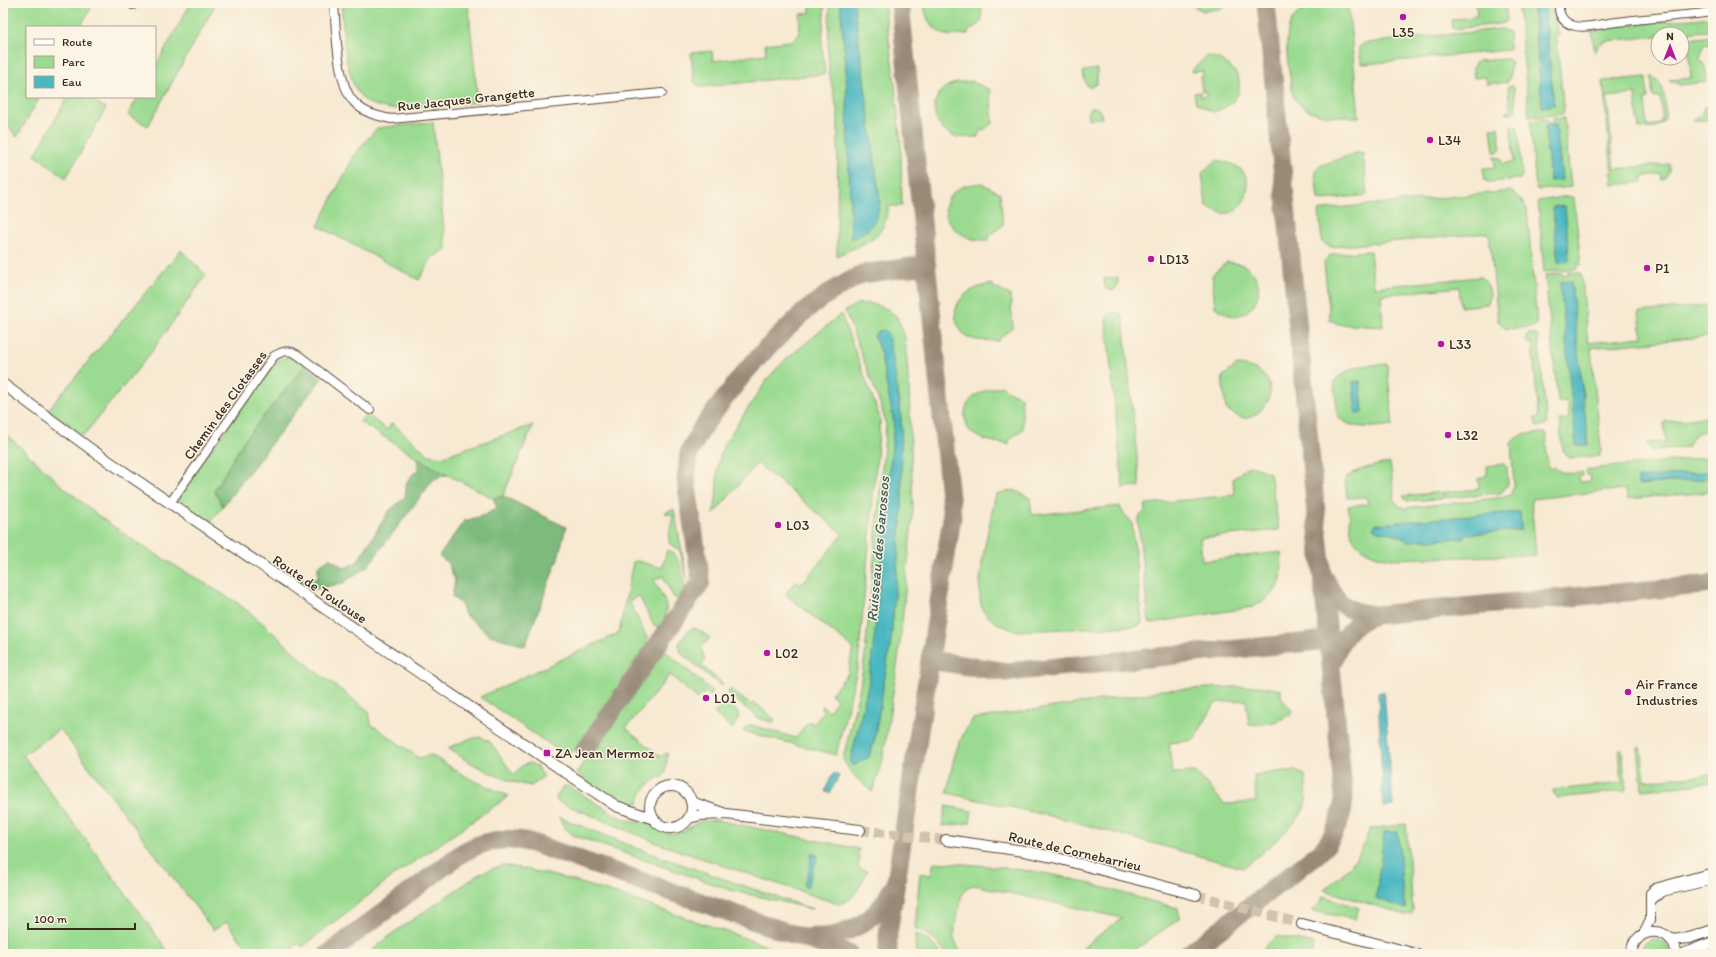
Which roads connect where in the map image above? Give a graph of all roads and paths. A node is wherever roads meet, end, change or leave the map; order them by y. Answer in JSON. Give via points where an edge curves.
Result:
{"nodes":[{"id":1,"x":334,"y":3,"type":"edge"},
{"id":2,"x":1559,"y":3,"type":"edge"},
{"id":3,"x":1713,"y":12,"type":"edge"},
{"id":4,"x":662,"y":93,"type":"dead end"},
{"id":5,"x":3,"y":384,"type":"edge"},
{"id":6,"x":370,"y":410,"type":"dead end"},
{"id":7,"x":170,"y":503,"type":"junction"},
{"id":8,"x":651,"y":800,"type":"junction"},
{"id":9,"x":691,"y":802,"type":"junction"},
{"id":10,"x":626,"y":810,"type":"junction"},
{"id":11,"x":726,"y":814,"type":"junction"},
{"id":12,"x":689,"y":818,"type":"junction"},
{"id":13,"x":654,"y":819,"type":"junction"},
{"id":14,"x":860,"y":830,"type":"tunnel mouth"},
{"id":15,"x":946,"y":840,"type":"tunnel mouth"},
{"id":16,"x":1713,"y":872,"type":"edge"},
{"id":17,"x":1713,"y":880,"type":"edge"},
{"id":18,"x":1196,"y":895,"type":"tunnel mouth"},
{"id":19,"x":1649,"y":907,"type":"junction"},
{"id":20,"x":1650,"y":920,"type":"junction"},
{"id":21,"x":1302,"y":924,"type":"tunnel mouth"},
{"id":22,"x":1713,"y":930,"type":"edge"},
{"id":23,"x":1658,"y":932,"type":"junction"},
{"id":24,"x":1643,"y":934,"type":"junction"},
{"id":25,"x":1671,"y":940,"type":"junction"},
{"id":26,"x":1713,"y":942,"type":"edge"},
{"id":27,"x":1632,"y":949,"type":"edge"},
{"id":28,"x":1416,"y":954,"type":"edge"},
{"id":29,"x":1624,"y":954,"type":"edge"},
{"id":30,"x":1676,"y":954,"type":"edge"},
{"id":31,"x":1683,"y":954,"type":"edge"}],
"edges":[{"from":1,"to":4,"type":"street","name":"Rue Jacques Grangette","via":[[342,79],[353,101],[371,115],[391,119]]},
{"from":2,"to":3,"type":"street","via":[[1563,20],[1582,27]]},
{"from":5,"to":7,"type":"main road","name":"Route de Toulouse","via":[[92,450]]},
{"from":6,"to":7,"type":"street","name":"Chemin des Clotasses","via":[[298,355],[292,351],[284,351],[274,356]]},
{"from":7,"to":10,"type":"main road","name":"Route de Toulouse","via":[[549,761]]},
{"from":8,"to":9,"type":"main road","via":[[658,790],[670,786],[681,789]]},
{"from":8,"to":10,"type":"main road","via":[[641,808]]},
{"from":8,"to":13,"type":"main road","via":[[650,810]]},
{"from":9,"to":11,"type":"main road"},
{"from":9,"to":12,"type":"main road"},
{"from":10,"to":13,"type":"main road","name":"Route de Toulouse"},
{"from":11,"to":12,"type":"main road"},
{"from":11,"to":14,"type":"main road"},
{"from":12,"to":13,"type":"main road","via":[[680,826],[668,828]]},
{"from":15,"to":18,"type":"main road","name":"Route de Cornebarrieu","via":[[1024,851]]},
{"from":16,"to":19,"type":"street","via":[[1655,888],[1650,894]]},
{"from":17,"to":19,"type":"street","via":[[1662,892],[1652,900]]},
{"from":19,"to":20,"type":"street"},
{"from":20,"to":23,"type":"street"},
{"from":20,"to":24,"type":"street"},
{"from":21,"to":28,"type":"main road"},
{"from":22,"to":25,"type":"main road","via":[[1689,938]]},
{"from":23,"to":24,"type":"main road"},
{"from":23,"to":25,"type":"main road"},
{"from":24,"to":27,"type":"main road"},
{"from":25,"to":30,"type":"main road"},
{"from":26,"to":31,"type":"main road"},
{"from":27,"to":29,"type":"main road"}]}
